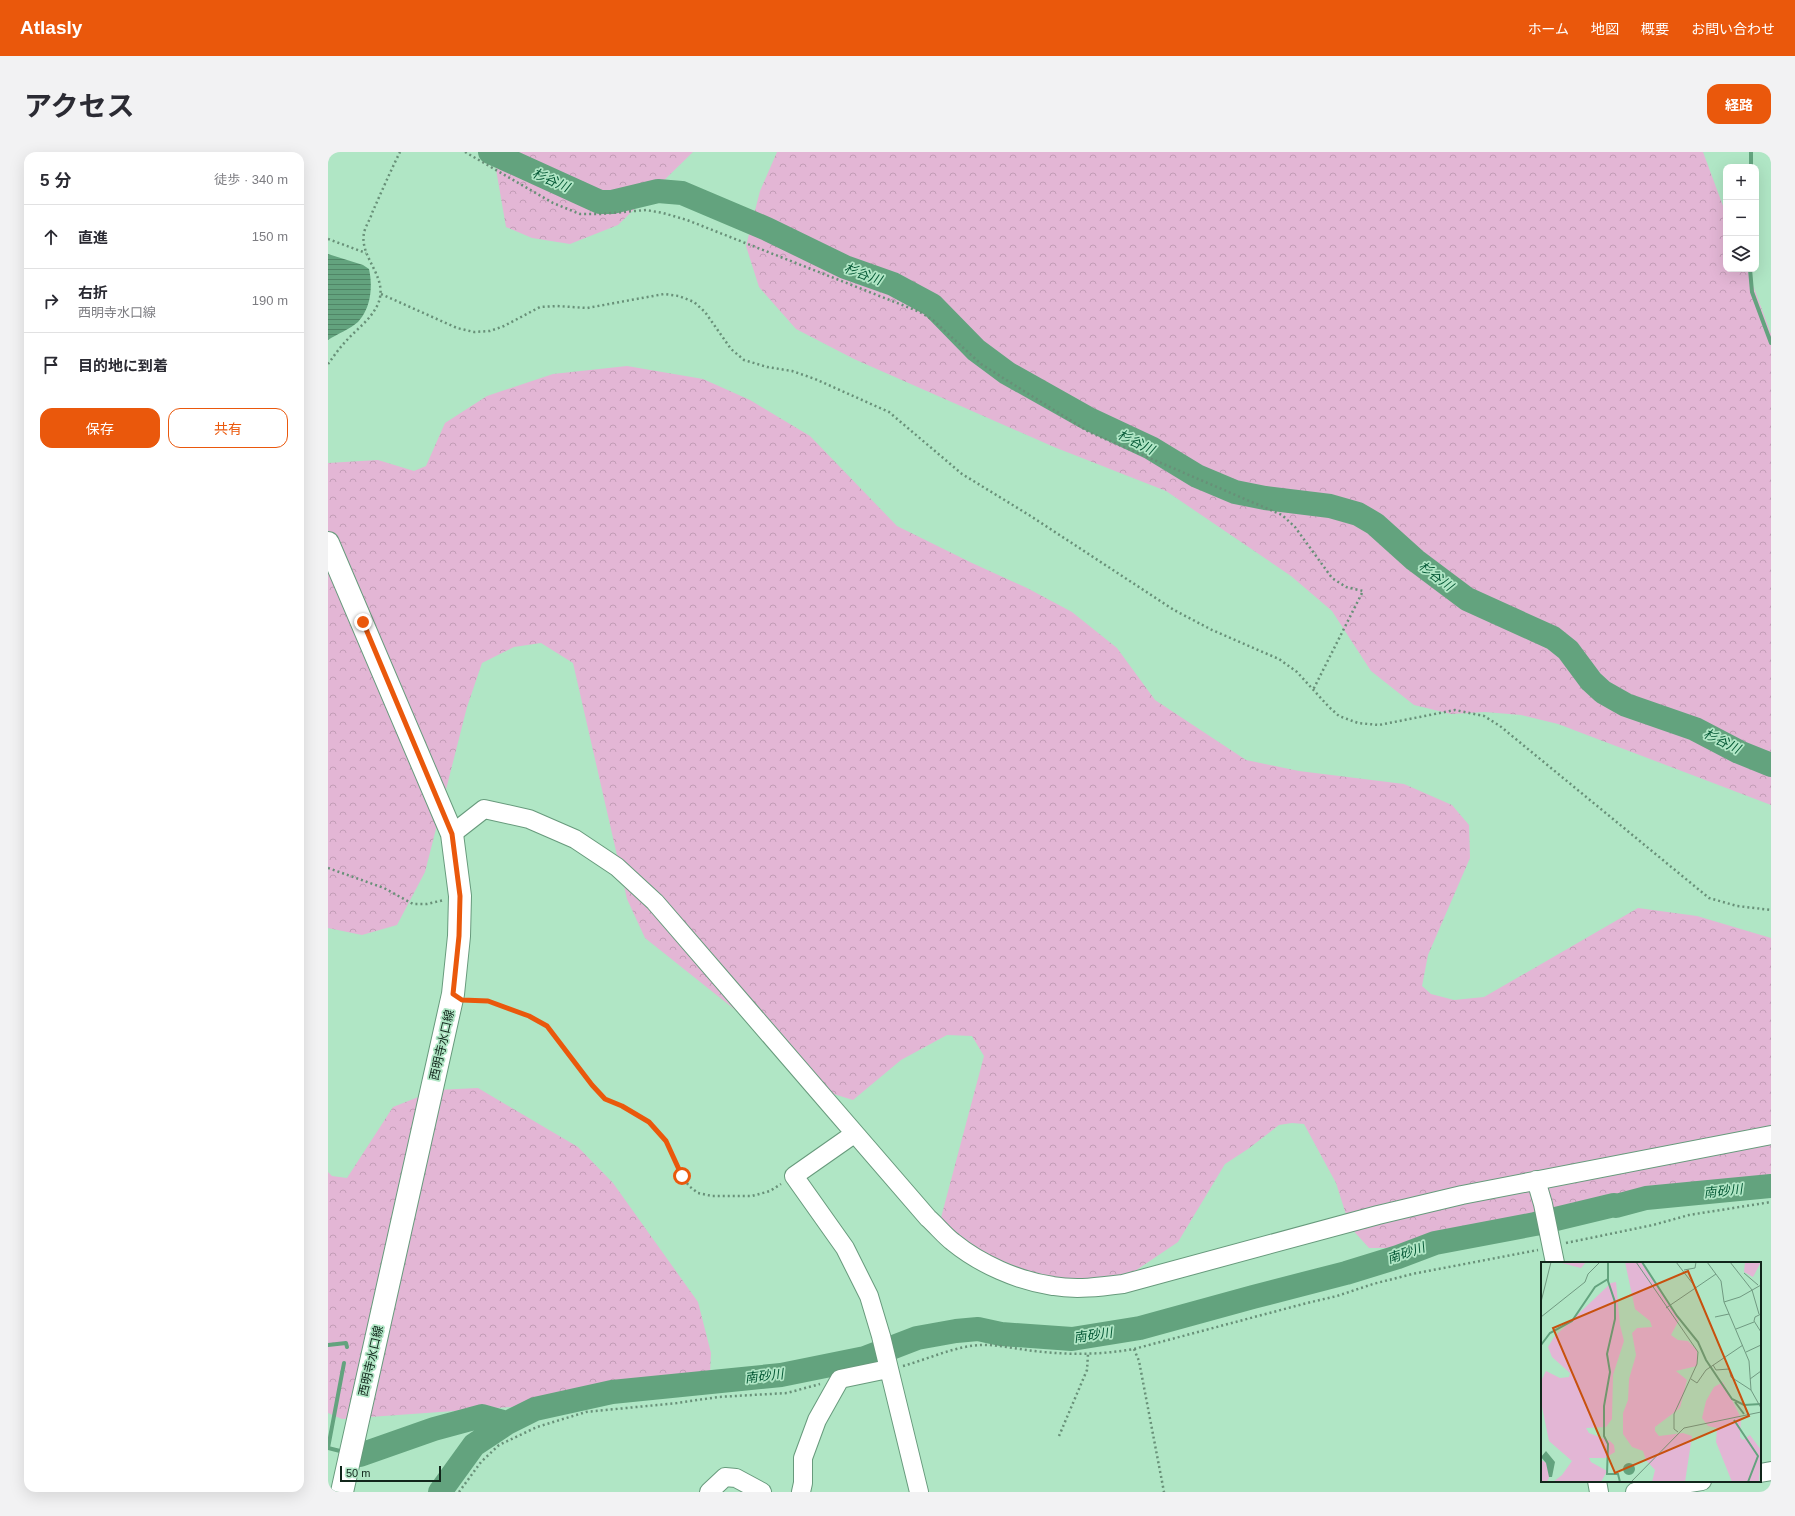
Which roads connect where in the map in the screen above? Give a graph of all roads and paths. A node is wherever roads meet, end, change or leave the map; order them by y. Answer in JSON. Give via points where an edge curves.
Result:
{"nodes":[{"id":1,"x":400,"y":152,"type":"edge"},
{"id":2,"x":465,"y":152,"type":"edge"},
{"id":3,"x":328,"y":239,"type":"edge"},
{"id":4,"x":366,"y":253,"type":"junction"},
{"id":5,"x":381,"y":294,"type":"junction"},
{"id":6,"x":328,"y":364,"type":"edge"},
{"id":7,"x":328,"y":543,"type":"edge"},
{"id":8,"x":1313,"y":690,"type":"junction"},
{"id":9,"x":452,"y":834,"type":"junction"},
{"id":10,"x":328,"y":868,"type":"edge"},
{"id":11,"x":460,"y":896,"type":"junction"},
{"id":12,"x":1771,"y":910,"type":"edge"},
{"id":13,"x":453,"y":994,"type":"junction"},
{"id":14,"x":854,"y":1134,"type":"junction"},
{"id":15,"x":1771,"y":1135,"type":"edge"},
{"id":16,"x":794,"y":1176,"type":"junction"},
{"id":17,"x":1536,"y":1180,"type":"junction"},
{"id":18,"x":1771,"y":1202,"type":"edge"},
{"id":19,"x":1552,"y":1249,"type":"edge"},
{"id":20,"x":1134,"y":1349,"type":"junction"},
{"id":21,"x":1088,"y":1354,"type":"junction"},
{"id":22,"x":888,"y":1366,"type":"junction"},
{"id":23,"x":840,"y":1380,"type":"junction"},
{"id":24,"x":1059,"y":1436,"type":"dead end"},
{"id":25,"x":1771,"y":1471,"type":"edge"},
{"id":26,"x":1761,"y":1472,"type":"edge"},
{"id":27,"x":1597,"y":1482,"type":"edge"},
{"id":28,"x":1696,"y":1482,"type":"edge"},
{"id":29,"x":342,"y":1492,"type":"edge"},
{"id":30,"x":459,"y":1492,"type":"edge"},
{"id":31,"x":708,"y":1492,"type":"edge"},
{"id":32,"x":762,"y":1492,"type":"edge"},
{"id":33,"x":801,"y":1492,"type":"edge"},
{"id":34,"x":919,"y":1492,"type":"edge"},
{"id":35,"x":1164,"y":1492,"type":"edge"},
{"id":36,"x":1599,"y":1492,"type":"edge"},
{"id":37,"x":1635,"y":1492,"type":"edge"}],
"edges":[{"from":1,"to":4,"type":"path","via":[[364,234]]},
{"from":2,"to":8,"type":"path","via":[[553,203],[580,214],[646,210],[663,213],[687,220],[920,312],[981,364],[1089,432],[1282,515],[1295,527],[1332,578],[1346,587],[1363,591]]},
{"from":3,"to":4,"type":"path"},
{"from":4,"to":5,"type":"path","via":[[374,266]]},
{"from":5,"to":6,"type":"path","via":[[377,306],[366,322],[346,341]]},
{"from":5,"to":8,"type":"path","via":[[457,328],[474,332],[497,329],[540,307],[587,308],[664,294],[694,302],[705,312],[731,349],[744,360],[815,379],[889,412],[962,474],[1174,610],[1212,630],[1279,659],[1297,672]]},
{"from":7,"to":9,"type":"main road","name":"西明寺水口線"},
{"from":8,"to":12,"type":"path","via":[[1339,716],[1358,724],[1379,725],[1455,710],[1484,716],[1500,726],[1708,898],[1737,906]]},
{"from":9,"to":11,"type":"main road","name":"西明寺水口線"},
{"from":9,"to":14,"type":"street","via":[[484,809],[529,819],[576,839],[617,867],[655,902]]},
{"from":10,"to":11,"type":"path","via":[[384,888],[413,904],[427,904]]},
{"from":11,"to":13,"type":"main road","name":"西明寺水口線"},
{"from":13,"to":16,"type":"path","via":[[462,1000],[488,1001],[529,1016],[547,1026],[605,1099],[649,1122],[666,1141],[682,1176],[698,1193],[712,1196],[752,1196],[770,1190]]},
{"from":13,"to":29,"type":"main road","name":"西明寺水口線"},
{"from":14,"to":16,"type":"street"},
{"from":14,"to":17,"type":"street","via":[[928,1218],[953,1242],[992,1266],[1021,1279],[1053,1286],[1091,1287],[1123,1284],[1378,1215]]},
{"from":15,"to":17,"type":"street"},
{"from":16,"to":22,"type":"street","via":[[844,1248],[869,1296]]},
{"from":17,"to":19,"type":"street"},
{"from":18,"to":19,"type":"path","via":[[1689,1215]]},
{"from":19,"to":20,"type":"path","via":[[1412,1274]]},
{"from":20,"to":21,"type":"path"},
{"from":20,"to":35,"type":"path","via":[[1139,1361]]},
{"from":21,"to":22,"type":"path","via":[[1058,1354],[980,1345],[903,1366]]},
{"from":21,"to":24,"type":"path","via":[[1087,1370]]},
{"from":22,"to":23,"type":"street"},
{"from":22,"to":34,"type":"street"},
{"from":23,"to":30,"type":"path","via":[[787,1393],[718,1396],[677,1403],[586,1412],[537,1427],[499,1445],[481,1462]]},
{"from":23,"to":33,"type":"street","via":[[817,1420],[803,1458]]},
{"from":25,"to":26,"type":"street"},
{"from":27,"to":36,"type":"street"},
{"from":28,"to":37,"type":"street"},
{"from":31,"to":32,"type":"street","via":[[725,1477],[736,1478]]}]}
